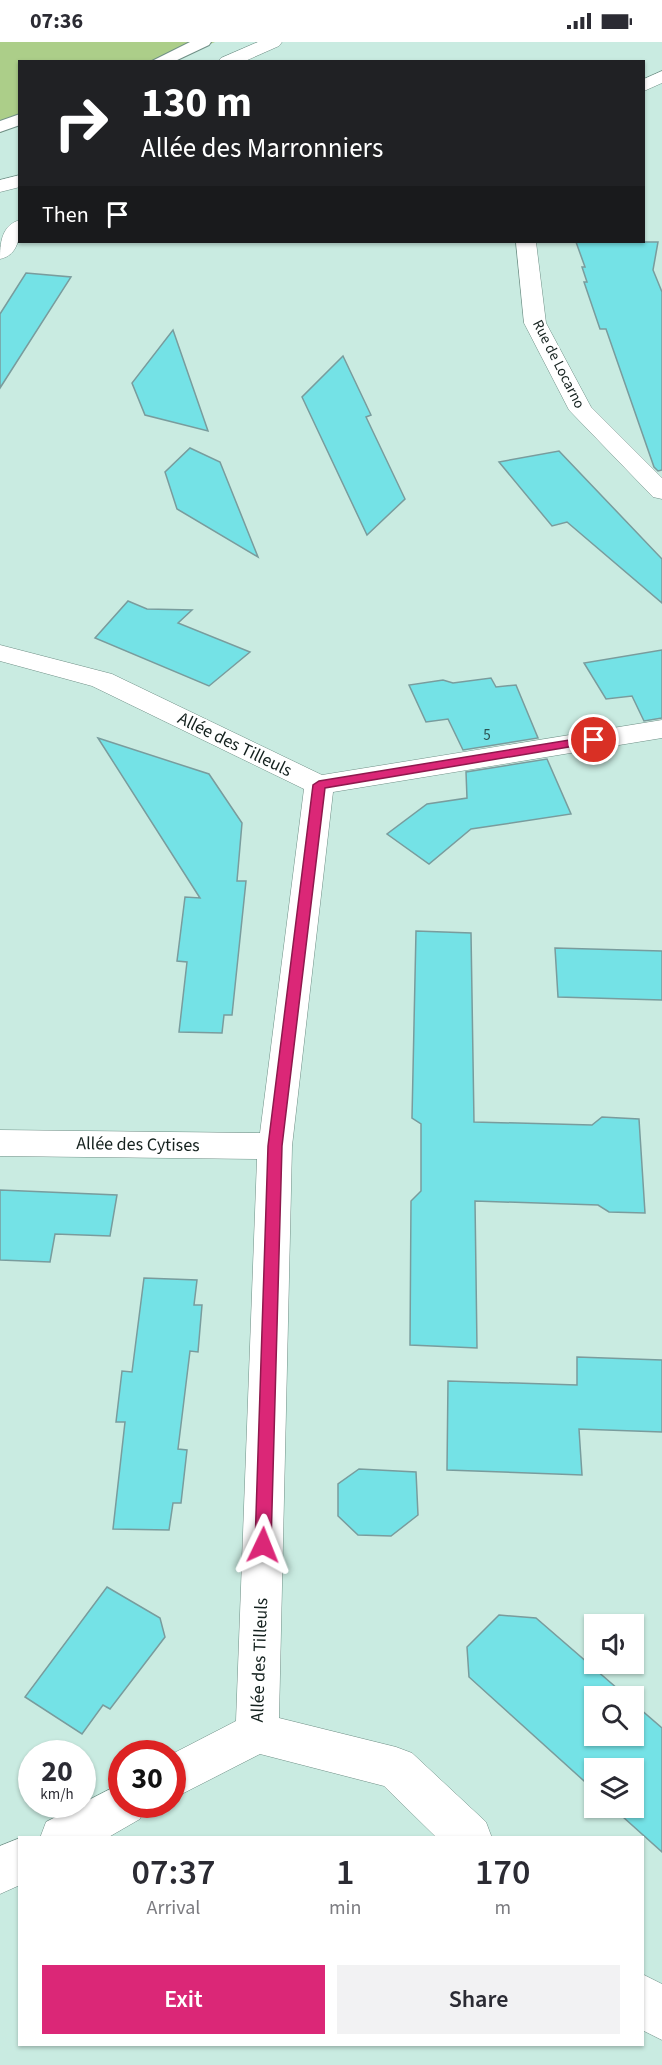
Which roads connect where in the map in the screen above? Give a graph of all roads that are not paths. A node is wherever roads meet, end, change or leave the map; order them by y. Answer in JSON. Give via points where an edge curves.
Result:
{"nodes":[{"id":1,"x":203,"y":42,"type":"edge"},
{"id":2,"x":273,"y":42,"type":"edge"},
{"id":3,"x":162,"y":60,"type":"edge"},
{"id":4,"x":232,"y":60,"type":"edge"},
{"id":5,"x":662,"y":76,"type":"edge"},
{"id":6,"x":645,"y":85,"type":"edge"},
{"id":7,"x":18,"y":120,"type":"edge"},
{"id":8,"x":0,"y":127,"type":"edge"},
{"id":9,"x":18,"y":166,"type":"edge"},
{"id":10,"x":0,"y":169,"type":"edge"},
{"id":11,"x":18,"y":182,"type":"edge"},
{"id":12,"x":0,"y":186,"type":"edge"},
{"id":13,"x":18,"y":229,"type":"edge"},
{"id":14,"x":526,"y":243,"type":"edge"},
{"id":15,"x":0,"y":253,"type":"edge"},
{"id":16,"x":662,"y":492,"type":"edge"},
{"id":17,"x":0,"y":653,"type":"edge"},
{"id":18,"x":662,"y":729,"type":"edge"},
{"id":19,"x":319,"y":785,"type":"junction"},
{"id":20,"x":0,"y":1143,"type":"edge"},
{"id":21,"x":275,"y":1146,"type":"junction"},
{"id":22,"x":257,"y":1733,"type":"junction"},
{"id":23,"x":186,"y":1771,"type":"edge"},
{"id":24,"x":108,"y":1813,"type":"edge"},
{"id":25,"x":66,"y":1836,"type":"edge"},
{"id":26,"x":468,"y":1836,"type":"edge"},
{"id":27,"x":18,"y":1861,"type":"edge"},
{"id":28,"x":0,"y":1871,"type":"edge"},
{"id":29,"x":644,"y":2000,"type":"edge"},
{"id":30,"x":662,"y":2016,"type":"edge"}],
"edges":[{"from":1,"to":3,"type":"lane"},
{"from":2,"to":4,"type":"street"},
{"from":5,"to":6,"type":"street"},
{"from":7,"to":8,"type":"lane"},
{"from":9,"to":10,"type":"street"},
{"from":11,"to":12,"type":"street"},
{"from":13,"to":15,"type":"street"},
{"from":14,"to":16,"type":"street","name":"Rue de Locarno","via":[[535,323],[581,410]]},
{"from":17,"to":19,"type":"street","name":"Allée des Tilleuls","via":[[102,680]]},
{"from":18,"to":19,"type":"street"},
{"from":19,"to":21,"type":"street","name":"Allée des Tilleuls"},
{"from":20,"to":21,"type":"street","name":"Allée des Cytises"},
{"from":21,"to":22,"type":"street","name":"Allée des Tilleuls"},
{"from":22,"to":23,"type":"street"},
{"from":22,"to":26,"type":"street","via":[[396,1768]]},
{"from":24,"to":25,"type":"street"},
{"from":27,"to":28,"type":"street"},
{"from":29,"to":30,"type":"street"}]}
